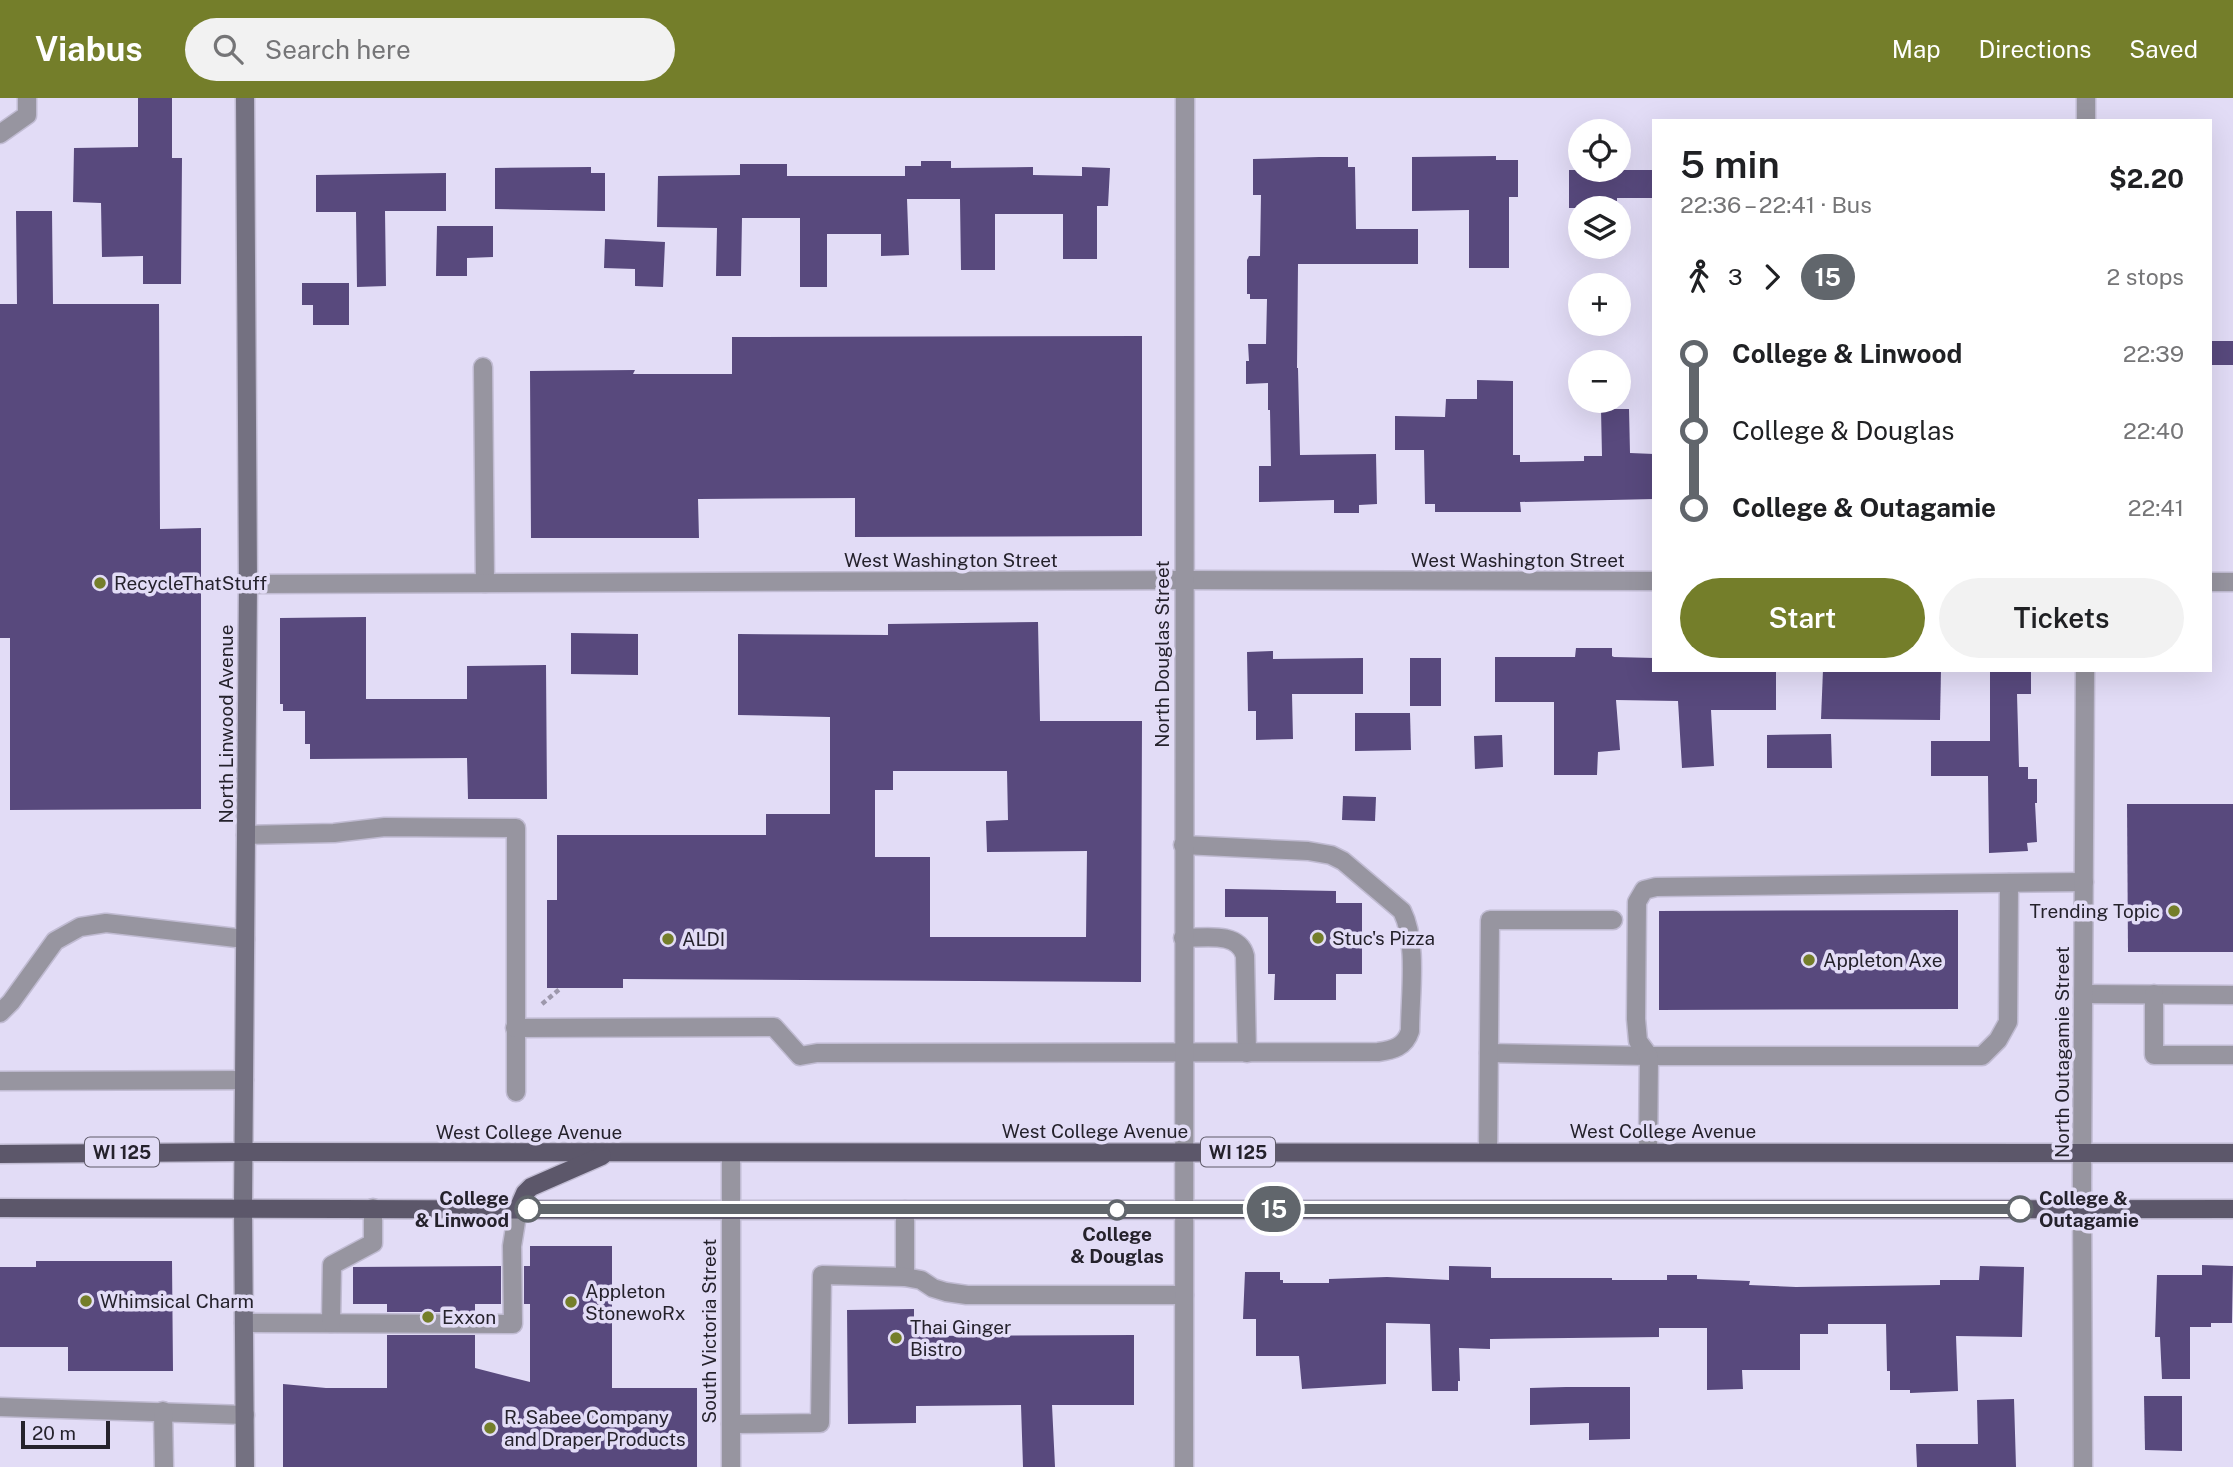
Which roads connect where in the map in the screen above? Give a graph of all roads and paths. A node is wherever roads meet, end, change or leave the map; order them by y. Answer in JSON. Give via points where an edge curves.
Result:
{"nodes":[{"id":1,"x":27,"y":98,"type":"edge"},
{"id":2,"x":245,"y":98,"type":"edge"},
{"id":3,"x":1185,"y":98,"type":"edge"},
{"id":4,"x":2086,"y":98,"type":"edge"},
{"id":5,"x":2086,"y":119,"type":"edge"},
{"id":6,"x":0,"y":134,"type":"edge"},
{"id":7,"x":483,"y":367,"type":"dead end"},
{"id":8,"x":1183,"y":580,"type":"junction"},
{"id":9,"x":1652,"y":581,"type":"edge"},
{"id":10,"x":2212,"y":582,"type":"edge"},
{"id":11,"x":2233,"y":582,"type":"edge"},
{"id":12,"x":485,"y":583,"type":"junction"},
{"id":13,"x":247,"y":584,"type":"junction"},
{"id":14,"x":2085,"y":672,"type":"edge"},
{"id":15,"x":246,"y":835,"type":"junction"},
{"id":16,"x":1183,"y":845,"type":"junction"},
{"id":17,"x":2084,"y":882,"type":"junction"},
{"id":18,"x":2009,"y":883,"type":"junction"},
{"id":19,"x":1613,"y":920,"type":"dead end"},
{"id":20,"x":1183,"y":938,"type":"junction"},
{"id":21,"x":245,"y":939,"type":"junction"},
{"id":22,"x":2083,"y":994,"type":"junction"},
{"id":23,"x":2154,"y":994,"type":"junction"},
{"id":24,"x":2233,"y":995,"type":"edge"},
{"id":25,"x":0,"y":1013,"type":"edge"},
{"id":26,"x":515,"y":1028,"type":"junction"},
{"id":27,"x":1183,"y":1053,"type":"junction"},
{"id":28,"x":1247,"y":1053,"type":"junction"},
{"id":29,"x":1489,"y":1053,"type":"junction"},
{"id":30,"x":2233,"y":1055,"type":"edge"},
{"id":31,"x":1649,"y":1056,"type":"junction"},
{"id":32,"x":244,"y":1080,"type":"junction"},
{"id":33,"x":0,"y":1081,"type":"edge"},
{"id":34,"x":516,"y":1092,"type":"dead end"},
{"id":35,"x":1488,"y":1151,"type":"junction"},
{"id":36,"x":244,"y":1152,"type":"junction"},
{"id":37,"x":1183,"y":1152,"type":"junction"},
{"id":38,"x":1648,"y":1152,"type":"junction"},
{"id":39,"x":608,"y":1153,"type":"junction"},
{"id":40,"x":731,"y":1153,"type":"junction"},
{"id":41,"x":2083,"y":1153,"type":"junction"},
{"id":42,"x":2233,"y":1153,"type":"edge"},
{"id":43,"x":0,"y":1154,"type":"edge"},
{"id":44,"x":243,"y":1207,"type":"junction"},
{"id":45,"x":0,"y":1208,"type":"edge"},
{"id":46,"x":373,"y":1208,"type":"junction"},
{"id":47,"x":518,"y":1209,"type":"junction"},
{"id":48,"x":1183,"y":1209,"type":"junction"},
{"id":49,"x":2082,"y":1209,"type":"junction"},
{"id":50,"x":2233,"y":1209,"type":"edge"},
{"id":51,"x":730,"y":1210,"type":"junction"},
{"id":52,"x":905,"y":1210,"type":"junction"},
{"id":53,"x":905,"y":1276,"type":"junction"},
{"id":54,"x":1184,"y":1295,"type":"junction"},
{"id":55,"x":244,"y":1322,"type":"junction"},
{"id":56,"x":331,"y":1323,"type":"junction"},
{"id":57,"x":0,"y":1407,"type":"edge"},
{"id":58,"x":163,"y":1411,"type":"junction"},
{"id":59,"x":245,"y":1415,"type":"junction"},
{"id":60,"x":731,"y":1423,"type":"junction"},
{"id":61,"x":164,"y":1467,"type":"edge"},
{"id":62,"x":245,"y":1467,"type":"edge"},
{"id":63,"x":731,"y":1467,"type":"edge"},
{"id":64,"x":1184,"y":1467,"type":"edge"},
{"id":65,"x":2083,"y":1467,"type":"edge"}],
"edges":[{"from":1,"to":6,"type":"street","via":[[27,115]]},
{"from":2,"to":13,"type":"street","name":"North Linwood Avenue"},
{"from":3,"to":8,"type":"street","name":"North Douglas Street"},
{"from":4,"to":5,"type":"street"},
{"from":7,"to":12,"type":"street"},
{"from":8,"to":9,"type":"street","name":"West Washington Street"},
{"from":8,"to":12,"type":"street","name":"West Washington Street"},
{"from":8,"to":16,"type":"street","name":"North Douglas Street"},
{"from":10,"to":11,"type":"street"},
{"from":12,"to":13,"type":"street","name":"West Washington Street"},
{"from":13,"to":15,"type":"street","name":"North Linwood Avenue"},
{"from":14,"to":17,"type":"street","name":"North Outagamie Street"},
{"from":15,"to":21,"type":"street","name":"North Linwood Avenue"},
{"from":15,"to":26,"type":"street","via":[[385,827],[516,828]]},
{"from":16,"to":20,"type":"street","name":"North Douglas Street"},
{"from":16,"to":28,"type":"street","via":[[1331,855],[1402,911],[1407,922],[1411,964],[1407,1040],[1392,1050],[1378,1052]]},
{"from":17,"to":18,"type":"street"},
{"from":17,"to":22,"type":"street","name":"North Outagamie Street"},
{"from":18,"to":31,"type":"street","via":[[2008,1022],[1982,1056]]},
{"from":18,"to":31,"type":"street","via":[[1644,890],[1637,902],[1636,1019],[1638,1041]]},
{"from":19,"to":29,"type":"street","via":[[1490,920]]},
{"from":20,"to":27,"type":"street","name":"North Douglas Street"},
{"from":20,"to":28,"type":"street","via":[[1229,939],[1243,948]]},
{"from":21,"to":25,"type":"street","via":[[106,923],[80,927],[55,941]]},
{"from":21,"to":32,"type":"street","name":"North Linwood Avenue"},
{"from":22,"to":23,"type":"street"},
{"from":22,"to":41,"type":"street","name":"North Outagamie Street"},
{"from":23,"to":24,"type":"street"},
{"from":23,"to":30,"type":"street","via":[[2154,1055]]},
{"from":26,"to":27,"type":"street","via":[[774,1027],[800,1056]]},
{"from":26,"to":34,"type":"street"},
{"from":27,"to":28,"type":"street"},
{"from":27,"to":37,"type":"street","name":"North Douglas Street"},
{"from":29,"to":31,"type":"street"},
{"from":29,"to":35,"type":"street"},
{"from":31,"to":38,"type":"street"},
{"from":32,"to":33,"type":"street"},
{"from":32,"to":36,"type":"street","name":"North Linwood Avenue"},
{"from":35,"to":37,"type":"main road","name":"West College Avenue","number":"WI 125"},
{"from":35,"to":38,"type":"main road","name":"West College Avenue","number":"WI 125"},
{"from":36,"to":39,"type":"main road","name":"West College Avenue","number":"WI 125"},
{"from":36,"to":43,"type":"main road","name":"West College Avenue","number":"WI 125"},
{"from":36,"to":44,"type":"street","name":"North Linwood Avenue"},
{"from":37,"to":40,"type":"main road","name":"West College Avenue","number":"WI 125"},
{"from":37,"to":48,"type":"street","name":"North Douglas Street"},
{"from":38,"to":41,"type":"main road","name":"West College Avenue","number":"WI 125"},
{"from":39,"to":40,"type":"main road","name":"West College Avenue","number":"WI 125"},
{"from":39,"to":47,"type":"main road","via":[[531,1187]]},
{"from":40,"to":51,"type":"street","name":"South Victoria Street"},
{"from":41,"to":42,"type":"main road","name":"West College Avenue","number":"WI 125"},
{"from":41,"to":49,"type":"street","name":"North Outagamie Street"},
{"from":44,"to":45,"type":"main road"},
{"from":44,"to":46,"type":"main road"},
{"from":44,"to":55,"type":"street","name":"North Linwood Avenue"},
{"from":46,"to":47,"type":"main road"},
{"from":46,"to":56,"type":"street","via":[[373,1243],[332,1265]]},
{"from":47,"to":51,"type":"main road"},
{"from":47,"to":56,"type":"street","via":[[512,1246],[513,1324]]},
{"from":48,"to":49,"type":"main road"},
{"from":48,"to":52,"type":"main road"},
{"from":48,"to":54,"type":"street","name":"North Douglas Street"},
{"from":49,"to":50,"type":"main road"},
{"from":49,"to":65,"type":"street","name":"North Outagamie Street"},
{"from":51,"to":52,"type":"main road"},
{"from":51,"to":60,"type":"street","name":"South Victoria Street"},
{"from":52,"to":53,"type":"street"},
{"from":53,"to":54,"type":"street","via":[[967,1295]]},
{"from":53,"to":60,"type":"street","via":[[822,1275],[820,1423]]},
{"from":54,"to":64,"type":"street","name":"North Douglas Street"},
{"from":55,"to":56,"type":"street"},
{"from":55,"to":59,"type":"street","name":"North Linwood Avenue"},
{"from":57,"to":58,"type":"street"},
{"from":58,"to":59,"type":"street"},
{"from":58,"to":61,"type":"street"},
{"from":59,"to":62,"type":"street","name":"North Linwood Avenue"},
{"from":60,"to":63,"type":"street","name":"South Victoria Street"}]}
